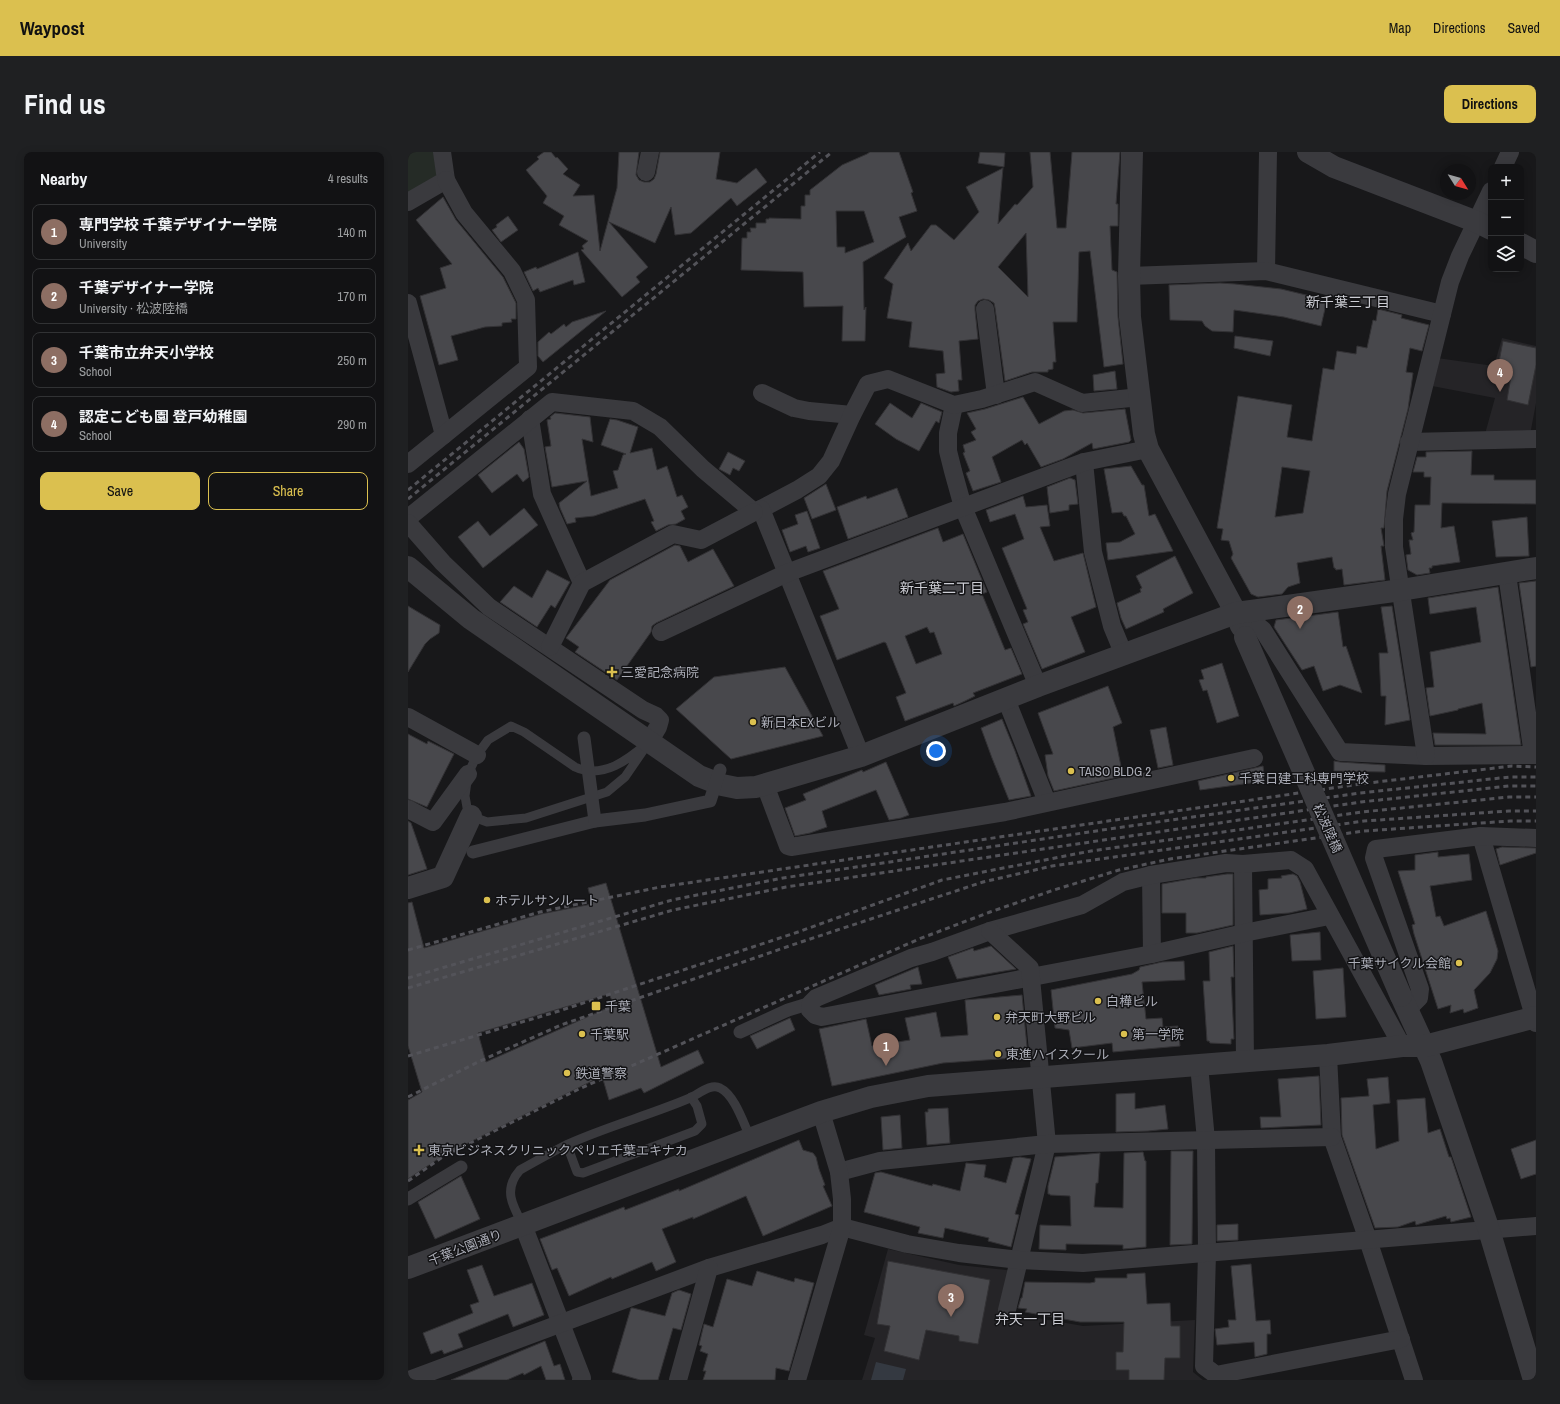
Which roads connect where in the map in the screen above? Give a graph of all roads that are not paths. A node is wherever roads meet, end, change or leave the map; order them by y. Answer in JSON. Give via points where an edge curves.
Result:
{"nodes":[{"id":1,"x":442,"y":152,"type":"edge"},
{"id":2,"x":650,"y":152,"type":"edge"},
{"id":3,"x":1132,"y":152,"type":"edge"},
{"id":4,"x":1268,"y":152,"type":"edge"},
{"id":5,"x":1308,"y":152,"type":"edge"},
{"id":6,"x":1510,"y":152,"type":"edge"},
{"id":7,"x":1504,"y":164,"type":"edge"},
{"id":8,"x":646,"y":172,"type":"dead end"},
{"id":9,"x":446,"y":180,"type":"junction"},
{"id":10,"x":1489,"y":200,"type":"edge"},
{"id":11,"x":408,"y":202,"type":"edge"},
{"id":12,"x":1484,"y":225,"type":"edge"},
{"id":13,"x":1524,"y":246,"type":"edge"},
{"id":14,"x":1536,"y":252,"type":"edge"},
{"id":15,"x":1266,"y":271,"type":"junction"},
{"id":16,"x":1129,"y":276,"type":"junction"},
{"id":17,"x":408,"y":304,"type":"edge"},
{"id":18,"x":985,"y":309,"type":"dead end"},
{"id":19,"x":1442,"y":314,"type":"junction"},
{"id":20,"x":762,"y":393,"type":"dead end"},
{"id":21,"x":996,"y":395,"type":"junction"},
{"id":22,"x":1140,"y":397,"type":"junction"},
{"id":23,"x":954,"y":405,"type":"junction"},
{"id":24,"x":852,"y":415,"type":"junction"},
{"id":25,"x":530,"y":419,"type":"junction"},
{"id":26,"x":444,"y":435,"type":"junction"},
{"id":27,"x":1536,"y":440,"type":"edge"},
{"id":28,"x":1409,"y":442,"type":"junction"},
{"id":29,"x":1148,"y":449,"type":"junction"},
{"id":30,"x":1084,"y":462,"type":"junction"},
{"id":31,"x":408,"y":464,"type":"edge"},
{"id":32,"x":964,"y":507,"type":"junction"},
{"id":33,"x":757,"y":510,"type":"junction"},
{"id":34,"x":408,"y":518,"type":"edge"},
{"id":35,"x":408,"y":523,"type":"edge"},
{"id":36,"x":408,"y":567,"type":"edge"},
{"id":37,"x":1536,"y":568,"type":"edge"},
{"id":38,"x":787,"y":573,"type":"junction"},
{"id":39,"x":1506,"y":574,"type":"junction"},
{"id":40,"x":582,"y":582,"type":"junction"},
{"id":41,"x":1401,"y":590,"type":"junction"},
{"id":42,"x":1236,"y":614,"type":"junction"},
{"id":43,"x":661,"y":632,"type":"dead end"},
{"id":44,"x":550,"y":647,"type":"junction"},
{"id":45,"x":1124,"y":655,"type":"junction"},
{"id":46,"x":1038,"y":686,"type":"junction"},
{"id":47,"x":1006,"y":699,"type":"junction"},
{"id":48,"x":408,"y":717,"type":"edge"},
{"id":49,"x":584,"y":738,"type":"dead end"},
{"id":50,"x":649,"y":742,"type":"junction"},
{"id":51,"x":477,"y":755,"type":"junction"},
{"id":52,"x":1535,"y":755,"type":"edge"},
{"id":53,"x":861,"y":756,"type":"junction"},
{"id":54,"x":1426,"y":756,"type":"junction"},
{"id":55,"x":1254,"y":758,"type":"dead end"},
{"id":56,"x":720,"y":770,"type":"dead end"},
{"id":57,"x":468,"y":774,"type":"junction"},
{"id":58,"x":766,"y":785,"type":"junction"},
{"id":59,"x":1047,"y":802,"type":"junction"},
{"id":60,"x":408,"y":809,"type":"edge"},
{"id":61,"x":470,"y":816,"type":"junction"},
{"id":62,"x":595,"y":821,"type":"junction"},
{"id":63,"x":1481,"y":836,"type":"junction"},
{"id":64,"x":1536,"y":838,"type":"edge"},
{"id":65,"x":473,"y":852,"type":"dead end"},
{"id":66,"x":1243,"y":864,"type":"junction"},
{"id":67,"x":1151,"y":876,"type":"junction"},
{"id":68,"x":408,"y":888,"type":"edge"},
{"id":69,"x":1329,"y":916,"type":"junction"},
{"id":70,"x":990,"y":931,"type":"junction"},
{"id":71,"x":1244,"y":933,"type":"junction"},
{"id":72,"x":1152,"y":954,"type":"junction"},
{"id":73,"x":1031,"y":977,"type":"junction"},
{"id":74,"x":811,"y":1003,"type":"junction"},
{"id":75,"x":1404,"y":1003,"type":"junction"},
{"id":76,"x":1535,"y":1019,"type":"edge"},
{"id":77,"x":740,"y":1032,"type":"dead end"},
{"id":78,"x":1402,"y":1046,"type":"junction"},
{"id":79,"x":1425,"y":1046,"type":"junction"},
{"id":80,"x":1328,"y":1055,"type":"junction"},
{"id":81,"x":1245,"y":1062,"type":"junction"},
{"id":82,"x":1199,"y":1065,"type":"junction"},
{"id":83,"x":1041,"y":1078,"type":"junction"},
{"id":84,"x":691,"y":1097,"type":"junction"},
{"id":85,"x":821,"y":1112,"type":"junction"},
{"id":86,"x":1332,"y":1137,"type":"junction"},
{"id":87,"x":751,"y":1139,"type":"junction"},
{"id":88,"x":1206,"y":1140,"type":"junction"},
{"id":89,"x":1047,"y":1144,"type":"junction"},
{"id":90,"x":567,"y":1145,"type":"junction"},
{"id":91,"x":461,"y":1167,"type":"dead end"},
{"id":92,"x":839,"y":1172,"type":"junction"},
{"id":93,"x":408,"y":1199,"type":"edge"},
{"id":94,"x":523,"y":1225,"type":"junction"},
{"id":95,"x":1536,"y":1226,"type":"edge"},
{"id":96,"x":842,"y":1227,"type":"junction"},
{"id":97,"x":1489,"y":1230,"type":"junction"},
{"id":98,"x":1368,"y":1240,"type":"junction"},
{"id":99,"x":1207,"y":1253,"type":"junction"},
{"id":100,"x":1019,"y":1260,"type":"junction"},
{"id":101,"x":408,"y":1268,"type":"edge"},
{"id":102,"x":709,"y":1268,"type":"junction"},
{"id":103,"x":1007,"y":1310,"type":"dead end"},
{"id":104,"x":560,"y":1322,"type":"junction"},
{"id":105,"x":1401,"y":1339,"type":"junction"},
{"id":106,"x":585,"y":1379,"type":"edge"},
{"id":107,"x":409,"y":1380,"type":"edge"},
{"id":108,"x":678,"y":1380,"type":"edge"},
{"id":109,"x":797,"y":1380,"type":"edge"},
{"id":110,"x":1414,"y":1380,"type":"edge"},
{"id":111,"x":1534,"y":1380,"type":"edge"}],
"edges":[{"from":1,"to":9,"type":"street"},
{"from":2,"to":8,"type":"street"},
{"from":3,"to":16,"type":"street","name":"松波陸橋"},
{"from":4,"to":15,"type":"street"},
{"from":5,"to":12,"type":"street","via":[[1334,167]]},
{"from":6,"to":7,"type":"street"},
{"from":9,"to":11,"type":"street"},
{"from":9,"to":26,"type":"street","via":[[464,213],[512,271],[526,300],[528,367]]},
{"from":10,"to":12,"type":"street"},
{"from":12,"to":19,"type":"street","via":[[1460,256]]},
{"from":13,"to":14,"type":"street"},
{"from":15,"to":16,"type":"street"},
{"from":15,"to":19,"type":"street"},
{"from":16,"to":22,"type":"street","name":"松波陸橋","via":[[1130,317]]},
{"from":17,"to":26,"type":"street"},
{"from":18,"to":21,"type":"street"},
{"from":19,"to":28,"type":"street"},
{"from":20,"to":24,"type":"street","via":[[809,412]]},
{"from":21,"to":22,"type":"street","via":[[1035,382],[1082,403]]},
{"from":21,"to":23,"type":"street"},
{"from":22,"to":29,"type":"street","name":"松波陸橋","via":[[1141,417]]},
{"from":23,"to":24,"type":"street","via":[[888,379],[868,384]]},
{"from":23,"to":32,"type":"street","via":[[948,433],[948,451]]},
{"from":24,"to":33,"type":"street","via":[[831,461],[819,476]]},
{"from":25,"to":33,"type":"street","via":[[552,402],[633,411],[660,427],[703,469]]},
{"from":25,"to":34,"type":"street"},
{"from":25,"to":40,"type":"street","via":[[542,494]]},
{"from":26,"to":31,"type":"street"},
{"from":27,"to":28,"type":"street"},
{"from":28,"to":41,"type":"street","via":[[1394,519],[1394,548]]},
{"from":29,"to":30,"type":"street"},
{"from":29,"to":42,"type":"street","name":"松波陸橋"},
{"from":30,"to":32,"type":"street"},
{"from":30,"to":45,"type":"street","via":[[1093,552],[1112,626]]},
{"from":32,"to":38,"type":"street"},
{"from":32,"to":46,"type":"street"},
{"from":33,"to":38,"type":"street"},
{"from":33,"to":40,"type":"street","via":[[701,540],[673,534]]},
{"from":35,"to":44,"type":"street","via":[[443,563],[489,607]]},
{"from":36,"to":50,"type":"street","via":[[471,619]]},
{"from":37,"to":39,"type":"street"},
{"from":38,"to":43,"type":"street"},
{"from":38,"to":53,"type":"street"},
{"from":39,"to":41,"type":"street"},
{"from":39,"to":52,"type":"street"},
{"from":40,"to":44,"type":"street"},
{"from":41,"to":42,"type":"street"},
{"from":41,"to":54,"type":"street"},
{"from":42,"to":45,"type":"street"},
{"from":42,"to":54,"type":"street","via":[[1252,621],[1263,630],[1340,752]]},
{"from":42,"to":75,"type":"street","name":"松波陸橋","bridge":true},
{"from":44,"to":50,"type":"street","via":[[643,710],[656,716],[660,720]]},
{"from":45,"to":46,"type":"street"},
{"from":46,"to":47,"type":"street"},
{"from":47,"to":53,"type":"street"},
{"from":47,"to":59,"type":"street"},
{"from":48,"to":51,"type":"street"},
{"from":49,"to":62,"type":"street","bridge":true},
{"from":50,"to":51,"type":"lane","via":[[628,760],[607,769],[584,771],[511,726],[488,740]]},
{"from":50,"to":58,"type":"street","via":[[699,776],[722,785],[756,788]]},
{"from":50,"to":61,"type":"lane","via":[[625,777],[607,792],[526,818],[487,822]]},
{"from":51,"to":57,"type":"lane"},
{"from":52,"to":54,"type":"street"},
{"from":53,"to":58,"type":"street"},
{"from":55,"to":59,"type":"street"},
{"from":56,"to":62,"type":"street","bridge":true,"via":[[710,801],[645,815]]},
{"from":57,"to":60,"type":"street","via":[[433,822]]},
{"from":57,"to":61,"type":"lane","via":[[465,796]]},
{"from":58,"to":59,"type":"street","via":[[788,846],[791,847],[1005,812]]},
{"from":61,"to":68,"type":"street","via":[[443,876]]},
{"from":62,"to":65,"type":"street"},
{"from":63,"to":64,"type":"street"},
{"from":63,"to":75,"type":"street","via":[[1376,848],[1374,858],[1420,989],[1420,998]]},
{"from":63,"to":76,"type":"street"},
{"from":66,"to":67,"type":"street","via":[[1226,863]]},
{"from":66,"to":69,"type":"street","via":[[1291,860],[1305,869]]},
{"from":66,"to":71,"type":"street"},
{"from":67,"to":70,"type":"street","via":[[1123,882],[1082,905]]},
{"from":67,"to":72,"type":"street"},
{"from":69,"to":71,"type":"street"},
{"from":69,"to":78,"type":"street"},
{"from":70,"to":73,"type":"street","via":[[1030,968]]},
{"from":70,"to":74,"type":"street","via":[[911,958],[816,998]]},
{"from":71,"to":72,"type":"street"},
{"from":71,"to":81,"type":"street"},
{"from":72,"to":73,"type":"street"},
{"from":73,"to":74,"type":"street","via":[[822,1017],[810,1010]]},
{"from":73,"to":83,"type":"street"},
{"from":74,"to":77,"type":"street","via":[[788,1010]]},
{"from":75,"to":79,"type":"street","name":"松波陸橋"},
{"from":76,"to":79,"type":"street","name":"千葉公園通り"},
{"from":78,"to":79,"type":"street","name":"千葉公園通り"},
{"from":78,"to":80,"type":"street","name":"千葉公園通り"},
{"from":79,"to":97,"type":"street","name":"松波陸橋"},
{"from":80,"to":81,"type":"street","name":"千葉公園通り"},
{"from":80,"to":86,"type":"street"},
{"from":81,"to":82,"type":"street","name":"千葉公園通り"},
{"from":82,"to":83,"type":"street","name":"千葉公園通り"},
{"from":82,"to":88,"type":"street"},
{"from":83,"to":85,"type":"street","name":"千葉公園通り","via":[[928,1086],[871,1097]]},
{"from":83,"to":89,"type":"street"},
{"from":84,"to":87,"type":"lane","via":[[713,1086],[720,1087],[732,1097]]},
{"from":84,"to":90,"type":"lane"},
{"from":84,"to":90,"type":"lane","via":[[697,1106],[702,1124],[695,1131],[583,1173],[577,1172]]},
{"from":85,"to":87,"type":"street","name":"千葉公園通り"},
{"from":85,"to":92,"type":"street"},
{"from":86,"to":88,"type":"street"},
{"from":86,"to":98,"type":"street"},
{"from":87,"to":94,"type":"street","name":"千葉公園通り"},
{"from":88,"to":89,"type":"street"},
{"from":88,"to":99,"type":"street"},
{"from":89,"to":92,"type":"street","via":[[880,1161]]},
{"from":89,"to":100,"type":"street"},
{"from":90,"to":94,"type":"lane","via":[[520,1170],[514,1176],[510,1185],[510,1196]]},
{"from":91,"to":93,"type":"street"},
{"from":92,"to":96,"type":"street"},
{"from":94,"to":101,"type":"street","name":"千葉公園通り"},
{"from":94,"to":104,"type":"street"},
{"from":95,"to":97,"type":"street"},
{"from":96,"to":100,"type":"street","via":[[907,1244]]},
{"from":96,"to":102,"type":"street"},
{"from":96,"to":109,"type":"street"},
{"from":97,"to":98,"type":"street"},
{"from":97,"to":111,"type":"street","name":"松波陸橋"},
{"from":98,"to":99,"type":"street"},
{"from":98,"to":105,"type":"street"},
{"from":99,"to":100,"type":"street","via":[[1083,1263]]},
{"from":99,"to":105,"type":"street","via":[[1204,1366],[1216,1375]]},
{"from":100,"to":103,"type":"street"},
{"from":102,"to":104,"type":"street"},
{"from":102,"to":108,"type":"street"},
{"from":104,"to":106,"type":"street"},
{"from":104,"to":107,"type":"street"},
{"from":105,"to":110,"type":"street"}]}
